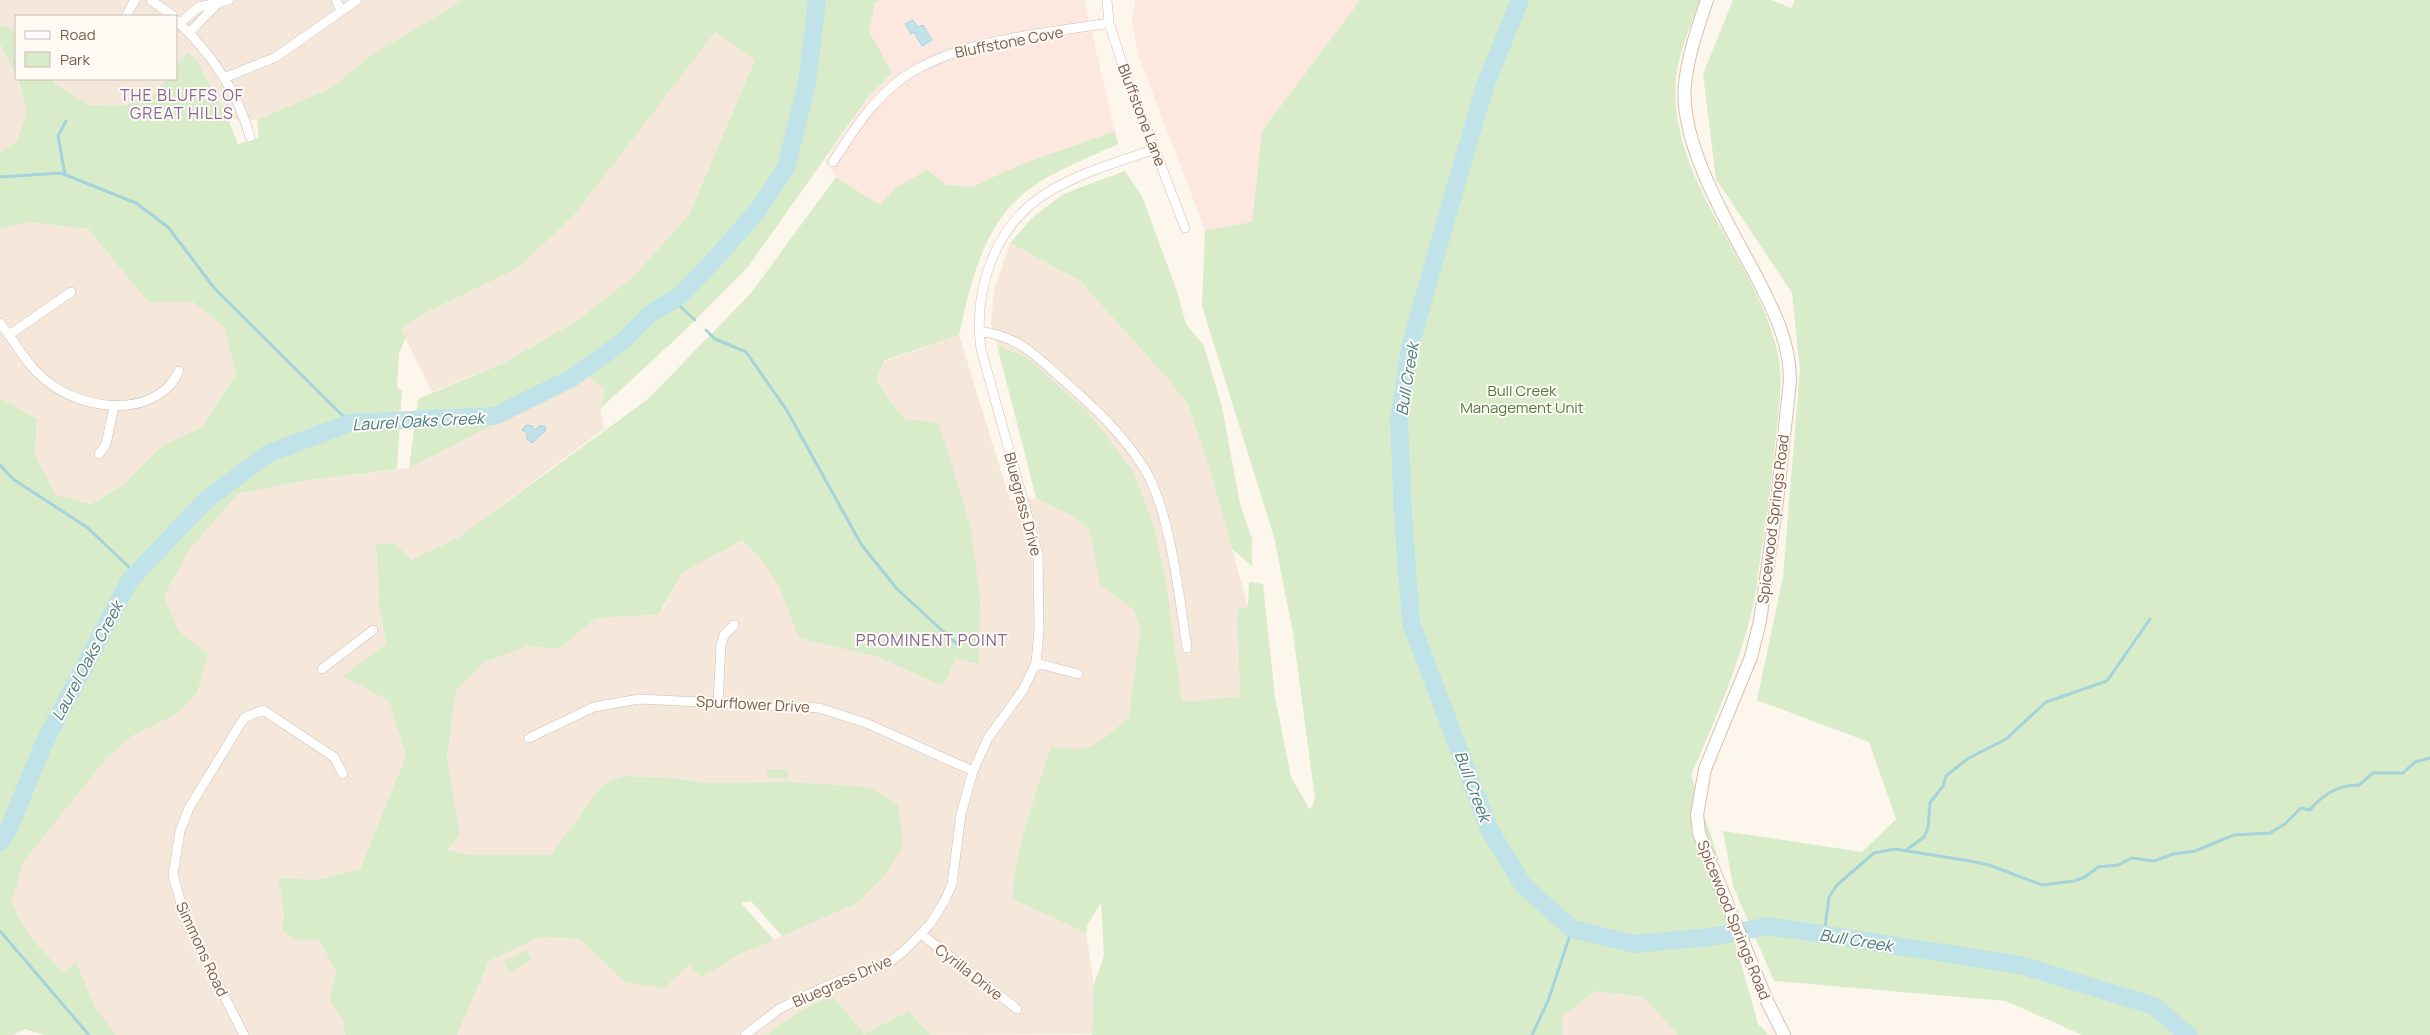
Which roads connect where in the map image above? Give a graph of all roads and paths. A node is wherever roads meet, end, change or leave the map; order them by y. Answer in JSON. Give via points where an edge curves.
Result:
{"nodes":[{"id":1,"x":134,"y":0,"type":"edge"},
{"id":2,"x":151,"y":0,"type":"edge"},
{"id":3,"x":229,"y":0,"type":"edge"},
{"id":4,"x":336,"y":0,"type":"edge"},
{"id":5,"x":357,"y":0,"type":"edge"},
{"id":6,"x":1107,"y":0,"type":"edge"},
{"id":7,"x":1707,"y":0,"type":"edge"},
{"id":8,"x":217,"y":4,"type":"junction"},
{"id":9,"x":341,"y":11,"type":"junction"},
{"id":10,"x":126,"y":15,"type":"edge"},
{"id":11,"x":172,"y":15,"type":"edge"},
{"id":12,"x":178,"y":21,"type":"edge"},
{"id":13,"x":1109,"y":23,"type":"junction"},
{"id":14,"x":190,"y":32,"type":"junction"},
{"id":15,"x":224,"y":78,"type":"junction"},
{"id":16,"x":250,"y":137,"type":"dead end"},
{"id":17,"x":1155,"y":149,"type":"junction"},
{"id":18,"x":833,"y":162,"type":"dead end"},
{"id":19,"x":1185,"y":228,"type":"dead end"},
{"id":20,"x":71,"y":292,"type":"dead end"},
{"id":21,"x":0,"y":323,"type":"edge"},
{"id":22,"x":979,"y":331,"type":"junction"},
{"id":23,"x":9,"y":335,"type":"junction"},
{"id":24,"x":179,"y":371,"type":"dead end"},
{"id":25,"x":114,"y":407,"type":"junction"},
{"id":26,"x":99,"y":454,"type":"dead end"},
{"id":27,"x":734,"y":625,"type":"dead end"},
{"id":28,"x":373,"y":630,"type":"dead end"},
{"id":29,"x":1187,"y":648,"type":"dead end"},
{"id":30,"x":1036,"y":663,"type":"junction"},
{"id":31,"x":322,"y":669,"type":"dead end"},
{"id":32,"x":1078,"y":674,"type":"dead end"},
{"id":33,"x":718,"y":702,"type":"junction"},
{"id":34,"x":529,"y":738,"type":"dead end"},
{"id":35,"x":972,"y":771,"type":"junction"},
{"id":36,"x":343,"y":774,"type":"dead end"},
{"id":37,"x":921,"y":934,"type":"junction"},
{"id":38,"x":1017,"y":1009,"type":"dead end"},
{"id":39,"x":244,"y":1035,"type":"edge"},
{"id":40,"x":745,"y":1035,"type":"edge"},
{"id":41,"x":1784,"y":1035,"type":"edge"}],
"edges":[{"from":1,"to":10,"type":"street"},
{"from":2,"to":11,"type":"street"},
{"from":3,"to":8,"type":"street"},
{"from":4,"to":9,"type":"street"},
{"from":5,"to":9,"type":"street"},
{"from":6,"to":13,"type":"street","name":"Bluffstone Lane"},
{"from":7,"to":41,"type":"main road","name":"Spicewood Springs Road","via":[[1688,63],[1684,86],[1686,113],[1693,142],[1712,190],[1770,303],[1786,342],[1790,381],[1760,621],[1751,657],[1705,769],[1700,792],[1699,833]]},
{"from":8,"to":12,"type":"street","via":[[199,7]]},
{"from":8,"to":14,"type":"street"},
{"from":9,"to":15,"type":"street","via":[[276,57]]},
{"from":12,"to":14,"type":"street"},
{"from":13,"to":17,"type":"street","name":"Bluffstone Lane"},
{"from":13,"to":18,"type":"street","name":"Bluffstone Cove","via":[[974,46],[928,64],[902,78],[880,99],[864,116]]},
{"from":14,"to":15,"type":"street"},
{"from":15,"to":16,"type":"street","via":[[238,102]]},
{"from":17,"to":19,"type":"street","name":"Bluffstone Lane"},
{"from":17,"to":22,"type":"street","name":"Bluegrass Drive","via":[[1057,187],[1015,220],[988,270],[982,291]]},
{"from":20,"to":23,"type":"street"},
{"from":21,"to":23,"type":"street"},
{"from":22,"to":29,"type":"street","via":[[999,334],[1021,343],[1095,407],[1122,436],[1145,470],[1161,509],[1171,551]]},
{"from":22,"to":30,"type":"street","name":"Bluegrass Drive","via":[[1038,554]]},
{"from":23,"to":25,"type":"street","via":[[19,353],[47,382],[72,396]]},
{"from":24,"to":25,"type":"street","via":[[169,386],[152,398]]},
{"from":25,"to":26,"type":"street","via":[[106,444]]},
{"from":27,"to":33,"type":"street","via":[[724,635],[721,645]]},
{"from":28,"to":31,"type":"street"},
{"from":30,"to":32,"type":"street"},
{"from":30,"to":35,"type":"street","name":"Bluegrass Drive","via":[[1023,690],[988,738]]},
{"from":33,"to":34,"type":"street","name":"Spurflower Drive","via":[[639,699],[615,702],[594,707]]},
{"from":33,"to":35,"type":"street","name":"Spurflower Drive","via":[[819,708],[843,714]]},
{"from":35,"to":37,"type":"street","name":"Bluegrass Drive","via":[[960,814],[952,884]]},
{"from":36,"to":39,"type":"street","name":"Simmons Road","via":[[334,757],[263,710],[244,718],[189,808],[180,831],[173,875],[186,921]]},
{"from":37,"to":38,"type":"street","name":"Cyrilla Drive"},
{"from":37,"to":40,"type":"street","name":"Bluegrass Drive","via":[[891,961],[823,987],[787,1005]]}]}
